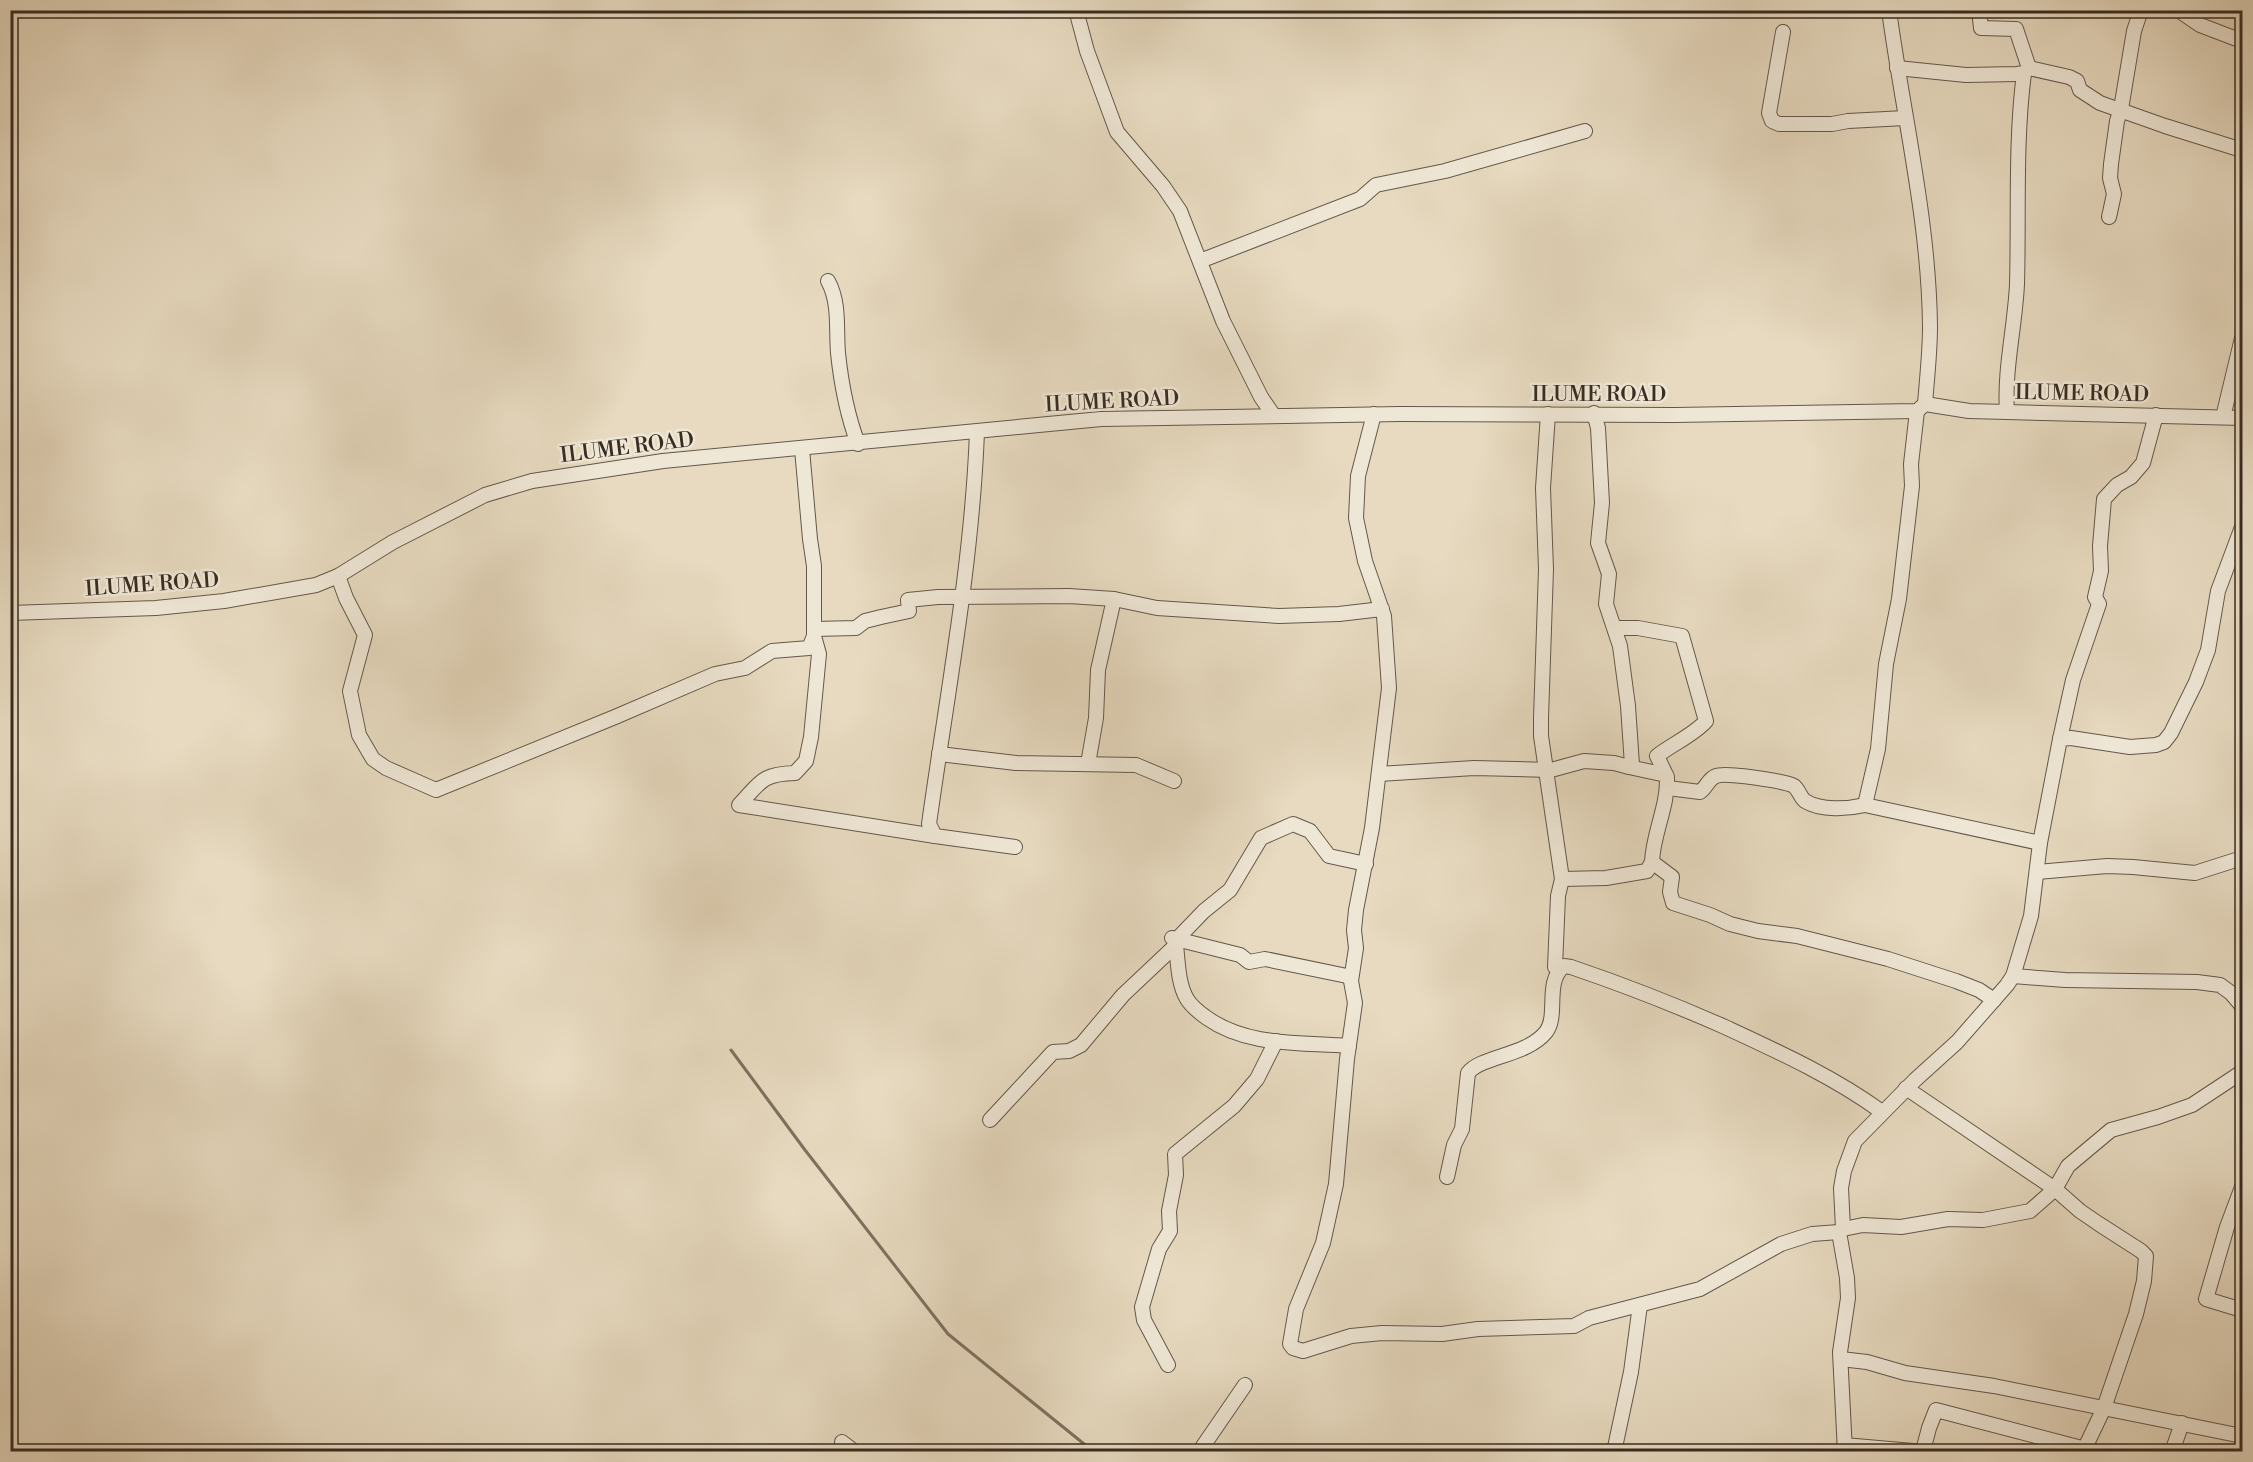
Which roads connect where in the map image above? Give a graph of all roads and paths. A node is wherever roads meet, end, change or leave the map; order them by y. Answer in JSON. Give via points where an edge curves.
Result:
{"nodes":[{"id":1,"x":1076,"y":10,"type":"edge"},
{"id":2,"x":1889,"y":10,"type":"edge"},
{"id":3,"x":1979,"y":10,"type":"edge"},
{"id":4,"x":2141,"y":10,"type":"edge"},
{"id":5,"x":2178,"y":10,"type":"edge"},
{"id":6,"x":1783,"y":32,"type":"dead end"},
{"id":7,"x":2242,"y":41,"type":"edge"},
{"id":8,"x":1897,"y":68,"type":"junction"},
{"id":9,"x":2027,"y":70,"type":"junction"},
{"id":10,"x":2121,"y":109,"type":"junction"},
{"id":11,"x":1905,"y":118,"type":"junction"},
{"id":12,"x":1585,"y":131,"type":"dead end"},
{"id":13,"x":2242,"y":150,"type":"edge"},
{"id":14,"x":2109,"y":217,"type":"dead end"},
{"id":15,"x":1200,"y":261,"type":"junction"},
{"id":16,"x":828,"y":281,"type":"dead end"},
{"id":17,"x":2242,"y":338,"type":"edge"},
{"id":18,"x":1921,"y":407,"type":"junction"},
{"id":19,"x":2007,"y":412,"type":"junction"},
{"id":20,"x":1594,"y":413,"type":"junction"},
{"id":21,"x":1374,"y":414,"type":"junction"},
{"id":22,"x":1548,"y":414,"type":"junction"},
{"id":23,"x":2156,"y":415,"type":"junction"},
{"id":24,"x":1274,"y":416,"type":"junction"},
{"id":25,"x":2223,"y":417,"type":"junction"},
{"id":26,"x":2242,"y":418,"type":"edge"},
{"id":27,"x":977,"y":432,"type":"junction"},
{"id":28,"x":858,"y":444,"type":"junction"},
{"id":29,"x":802,"y":449,"type":"junction"},
{"id":30,"x":2242,"y":527,"type":"edge"},
{"id":31,"x":338,"y":576,"type":"junction"},
{"id":32,"x":963,"y":597,"type":"junction"},
{"id":33,"x":1114,"y":599,"type":"junction"},
{"id":34,"x":1382,"y":609,"type":"junction"},
{"id":35,"x":10,"y":613,"type":"edge"},
{"id":36,"x":1616,"y":628,"type":"junction"},
{"id":37,"x":814,"y":632,"type":"junction"},
{"id":38,"x":2060,"y":739,"type":"junction"},
{"id":39,"x":939,"y":754,"type":"junction"},
{"id":40,"x":1088,"y":764,"type":"junction"},
{"id":41,"x":1629,"y":767,"type":"junction"},
{"id":42,"x":1546,"y":770,"type":"junction"},
{"id":43,"x":1379,"y":774,"type":"junction"},
{"id":44,"x":1174,"y":781,"type":"dead end"},
{"id":45,"x":1667,"y":781,"type":"junction"},
{"id":46,"x":1864,"y":805,"type":"junction"},
{"id":47,"x":934,"y":836,"type":"junction"},
{"id":48,"x":2040,"y":843,"type":"junction"},
{"id":49,"x":1015,"y":847,"type":"dead end"},
{"id":50,"x":2242,"y":858,"type":"edge"},
{"id":51,"x":1652,"y":862,"type":"junction"},
{"id":52,"x":1366,"y":864,"type":"junction"},
{"id":53,"x":2037,"y":872,"type":"junction"},
{"id":54,"x":1562,"y":879,"type":"junction"},
{"id":55,"x":1174,"y":941,"type":"junction"},
{"id":56,"x":1555,"y":967,"type":"dead end"},
{"id":57,"x":1347,"y":976,"type":"dead end"},
{"id":58,"x":2013,"y":976,"type":"junction"},
{"id":59,"x":1994,"y":1000,"type":"junction"},
{"id":60,"x":2242,"y":1006,"type":"edge"},
{"id":61,"x":1276,"y":1041,"type":"junction"},
{"id":62,"x":1349,"y":1046,"type":"junction"},
{"id":63,"x":2242,"y":1072,"type":"edge"},
{"id":64,"x":1906,"y":1088,"type":"junction"},
{"id":65,"x":1882,"y":1112,"type":"junction"},
{"id":66,"x":990,"y":1120,"type":"dead end"},
{"id":67,"x":1447,"y":1177,"type":"dead end"},
{"id":68,"x":2242,"y":1187,"type":"edge"},
{"id":69,"x":2055,"y":1189,"type":"junction"},
{"id":70,"x":1841,"y":1231,"type":"junction"},
{"id":71,"x":1640,"y":1305,"type":"junction"},
{"id":72,"x":2242,"y":1310,"type":"edge"},
{"id":73,"x":1840,"y":1359,"type":"junction"},
{"id":74,"x":1168,"y":1365,"type":"dead end"},
{"id":75,"x":1245,"y":1385,"type":"dead end"},
{"id":76,"x":2104,"y":1408,"type":"junction"},
{"id":77,"x":2182,"y":1423,"type":"junction"},
{"id":78,"x":2242,"y":1436,"type":"edge"},
{"id":79,"x":842,"y":1442,"type":"dead end"},
{"id":80,"x":2242,"y":1445,"type":"edge"},
{"id":81,"x":1845,"y":1448,"type":"edge"},
{"id":82,"x":2088,"y":1450,"type":"edge"},
{"id":83,"x":1924,"y":1451,"type":"edge"},
{"id":84,"x":855,"y":1452,"type":"edge"},
{"id":85,"x":1199,"y":1452,"type":"edge"},
{"id":86,"x":1614,"y":1452,"type":"edge"},
{"id":87,"x":2172,"y":1452,"type":"edge"},
{"id":88,"x":2241,"y":1452,"type":"edge"}],
"edges":[{"from":1,"to":15,"type":"street","via":[[1117,132],[1164,186],[1180,211]]},
{"from":2,"to":8,"type":"street"},
{"from":3,"to":9,"type":"street","via":[[1981,28],[2016,29]]},
{"from":4,"to":10,"type":"street"},
{"from":5,"to":7,"type":"street","via":[[2200,25]]},
{"from":6,"to":11,"type":"street","via":[[1769,113],[1772,120],[1779,124],[1832,124]]},
{"from":8,"to":9,"type":"street","via":[[1966,75]]},
{"from":8,"to":11,"type":"street"},
{"from":9,"to":10,"type":"street","via":[[2074,78],[2080,90],[2100,103]]},
{"from":9,"to":19,"type":"street","via":[[2018,150],[2017,286]]},
{"from":10,"to":13,"type":"street"},
{"from":10,"to":14,"type":"street","via":[[2110,164],[2114,194]]},
{"from":11,"to":18,"type":"street","via":[[1922,219],[1930,326]]},
{"from":12,"to":15,"type":"street","via":[[1445,171],[1376,185],[1360,199]]},
{"from":15,"to":24,"type":"street","via":[[1223,321]]},
{"from":16,"to":28,"type":"street","via":[[836,309],[838,357]]},
{"from":17,"to":25,"type":"street"},
{"from":18,"to":19,"type":"street","name":"ILUME ROAD"},
{"from":18,"to":20,"type":"street","name":"ILUME ROAD","via":[[1675,415]]},
{"from":18,"to":46,"type":"street","via":[[1878,750]]},
{"from":19,"to":23,"type":"street","name":"ILUME ROAD"},
{"from":20,"to":22,"type":"street","name":"ILUME ROAD"},
{"from":20,"to":36,"type":"street","via":[[1602,503],[1598,543],[1609,574],[1606,604]]},
{"from":21,"to":22,"type":"street","name":"ILUME ROAD"},
{"from":21,"to":24,"type":"street","name":"ILUME ROAD"},
{"from":21,"to":34,"type":"street","via":[[1358,476],[1356,518],[1365,561]]},
{"from":22,"to":42,"type":"street","via":[[1543,488],[1546,569],[1541,718]]},
{"from":23,"to":25,"type":"street","name":"ILUME ROAD"},
{"from":23,"to":38,"type":"street","via":[[2143,463],[2104,499],[2101,571],[2095,597],[2099,604],[2073,680]]},
{"from":24,"to":27,"type":"street","name":"ILUME ROAD","via":[[1101,420]]},
{"from":25,"to":26,"type":"street","name":"ILUME ROAD"},
{"from":27,"to":28,"type":"street","name":"ILUME ROAD"},
{"from":27,"to":32,"type":"street"},
{"from":28,"to":29,"type":"street","name":"ILUME ROAD"},
{"from":29,"to":31,"type":"street","name":"ILUME ROAD","via":[[663,461],[508,487],[428,523]]},
{"from":29,"to":37,"type":"street","via":[[814,566]]},
{"from":30,"to":38,"type":"street","via":[[2218,591],[2208,650],[2171,734],[2156,745],[2130,747]]},
{"from":31,"to":35,"type":"street","name":"ILUME ROAD","via":[[316,585],[156,609]]},
{"from":31,"to":37,"type":"street","via":[[365,635],[350,691],[358,735],[380,764],[436,790],[715,674],[745,668],[772,651],[809,648]]},
{"from":32,"to":33,"type":"street"},
{"from":32,"to":37,"type":"street","via":[[908,600],[909,611],[865,621],[856,628]]},
{"from":32,"to":39,"type":"street"},
{"from":33,"to":34,"type":"street","via":[[1157,608],[1279,616]]},
{"from":33,"to":40,"type":"street","via":[[1098,670],[1096,718]]},
{"from":34,"to":43,"type":"street","via":[[1389,688]]},
{"from":36,"to":41,"type":"street","via":[[1628,706],[1633,762]]},
{"from":36,"to":45,"type":"street","via":[[1638,627],[1682,636],[1706,722],[1657,756]]},
{"from":37,"to":47,"type":"street","via":[[819,654],[806,761],[795,773],[772,773],[739,805]]},
{"from":38,"to":48,"type":"street"},
{"from":39,"to":40,"type":"street","via":[[1016,763]]},
{"from":39,"to":47,"type":"street","via":[[929,824]]},
{"from":40,"to":44,"type":"street","via":[[1136,765]]},
{"from":41,"to":42,"type":"street","via":[[1584,761]]},
{"from":41,"to":45,"type":"street"},
{"from":42,"to":43,"type":"street","via":[[1474,768]]},
{"from":42,"to":54,"type":"street"},
{"from":43,"to":52,"type":"street"},
{"from":45,"to":46,"type":"street","via":[[1701,792],[1710,778],[1733,774],[1784,782],[1812,804],[1850,808]]},
{"from":45,"to":51,"type":"street"},
{"from":46,"to":48,"type":"street"},
{"from":47,"to":49,"type":"street"},
{"from":48,"to":53,"type":"street"},
{"from":50,"to":53,"type":"street","via":[[2195,873],[2107,866]]},
{"from":51,"to":54,"type":"street","via":[[1647,871],[1606,878]]},
{"from":51,"to":59,"type":"street","via":[[1672,877],[1671,899],[1679,906],[1730,924],[1888,959],[1956,981]]},
{"from":52,"to":55,"type":"street","via":[[1329,856],[1304,828],[1293,824],[1282,828],[1261,838],[1230,890]]},
{"from":52,"to":62,"type":"street","via":[[1354,930],[1356,948],[1351,981],[1355,1003]]},
{"from":53,"to":58,"type":"street","via":[[2031,916]]},
{"from":54,"to":56,"type":"street"},
{"from":55,"to":57,"type":"street","via":[[1240,955],[1249,962],[1265,959]]},
{"from":55,"to":61,"type":"street","via":[[1188,1002],[1232,1033]]},
{"from":55,"to":66,"type":"street","via":[[1081,1045],[1053,1052]]},
{"from":58,"to":59,"type":"street"},
{"from":58,"to":60,"type":"street","via":[[2197,982],[2220,986]]},
{"from":59,"to":64,"type":"street","via":[[1957,1042]]},
{"from":61,"to":62,"type":"street"},
{"from":61,"to":74,"type":"street","via":[[1257,1079],[1234,1106],[1175,1154],[1170,1231],[1159,1250],[1142,1307],[1144,1320]]},
{"from":62,"to":71,"type":"street","via":[[1336,1184],[1323,1243],[1296,1309],[1290,1344],[1293,1348],[1303,1351],[1351,1336],[1382,1333],[1442,1334],[1574,1326],[1589,1318]]},
{"from":63,"to":69,"type":"street","via":[[2192,1105],[2111,1130],[2068,1166]]},
{"from":64,"to":65,"type":"street"},
{"from":64,"to":69,"type":"street"},
{"from":65,"to":67,"type":"street","via":[[1778,1050],[1667,1001],[1564,966],[1558,971],[1545,1032],[1518,1052],[1468,1072],[1462,1129]]},
{"from":65,"to":70,"type":"street","via":[[1856,1141],[1844,1171]]},
{"from":68,"to":72,"type":"street","via":[[2206,1299]]},
{"from":69,"to":70,"type":"street","via":[[2030,1211],[2020,1213],[1901,1227],[1863,1225]]},
{"from":69,"to":76,"type":"street","via":[[2146,1256],[2136,1314]]},
{"from":70,"to":71,"type":"street","via":[[1812,1234],[1781,1244],[1700,1289]]},
{"from":70,"to":73,"type":"street","via":[[1848,1298]]},
{"from":71,"to":86,"type":"street"},
{"from":73,"to":76,"type":"street"},
{"from":73,"to":81,"type":"street"},
{"from":75,"to":85,"type":"street"},
{"from":76,"to":77,"type":"street"},
{"from":76,"to":82,"type":"street"},
{"from":77,"to":78,"type":"street"},
{"from":77,"to":87,"type":"street"},
{"from":79,"to":84,"type":"street"},
{"from":80,"to":88,"type":"street"},
{"from":81,"to":83,"type":"street"},
{"from":82,"to":83,"type":"street","via":[[1936,1410]]}]}
